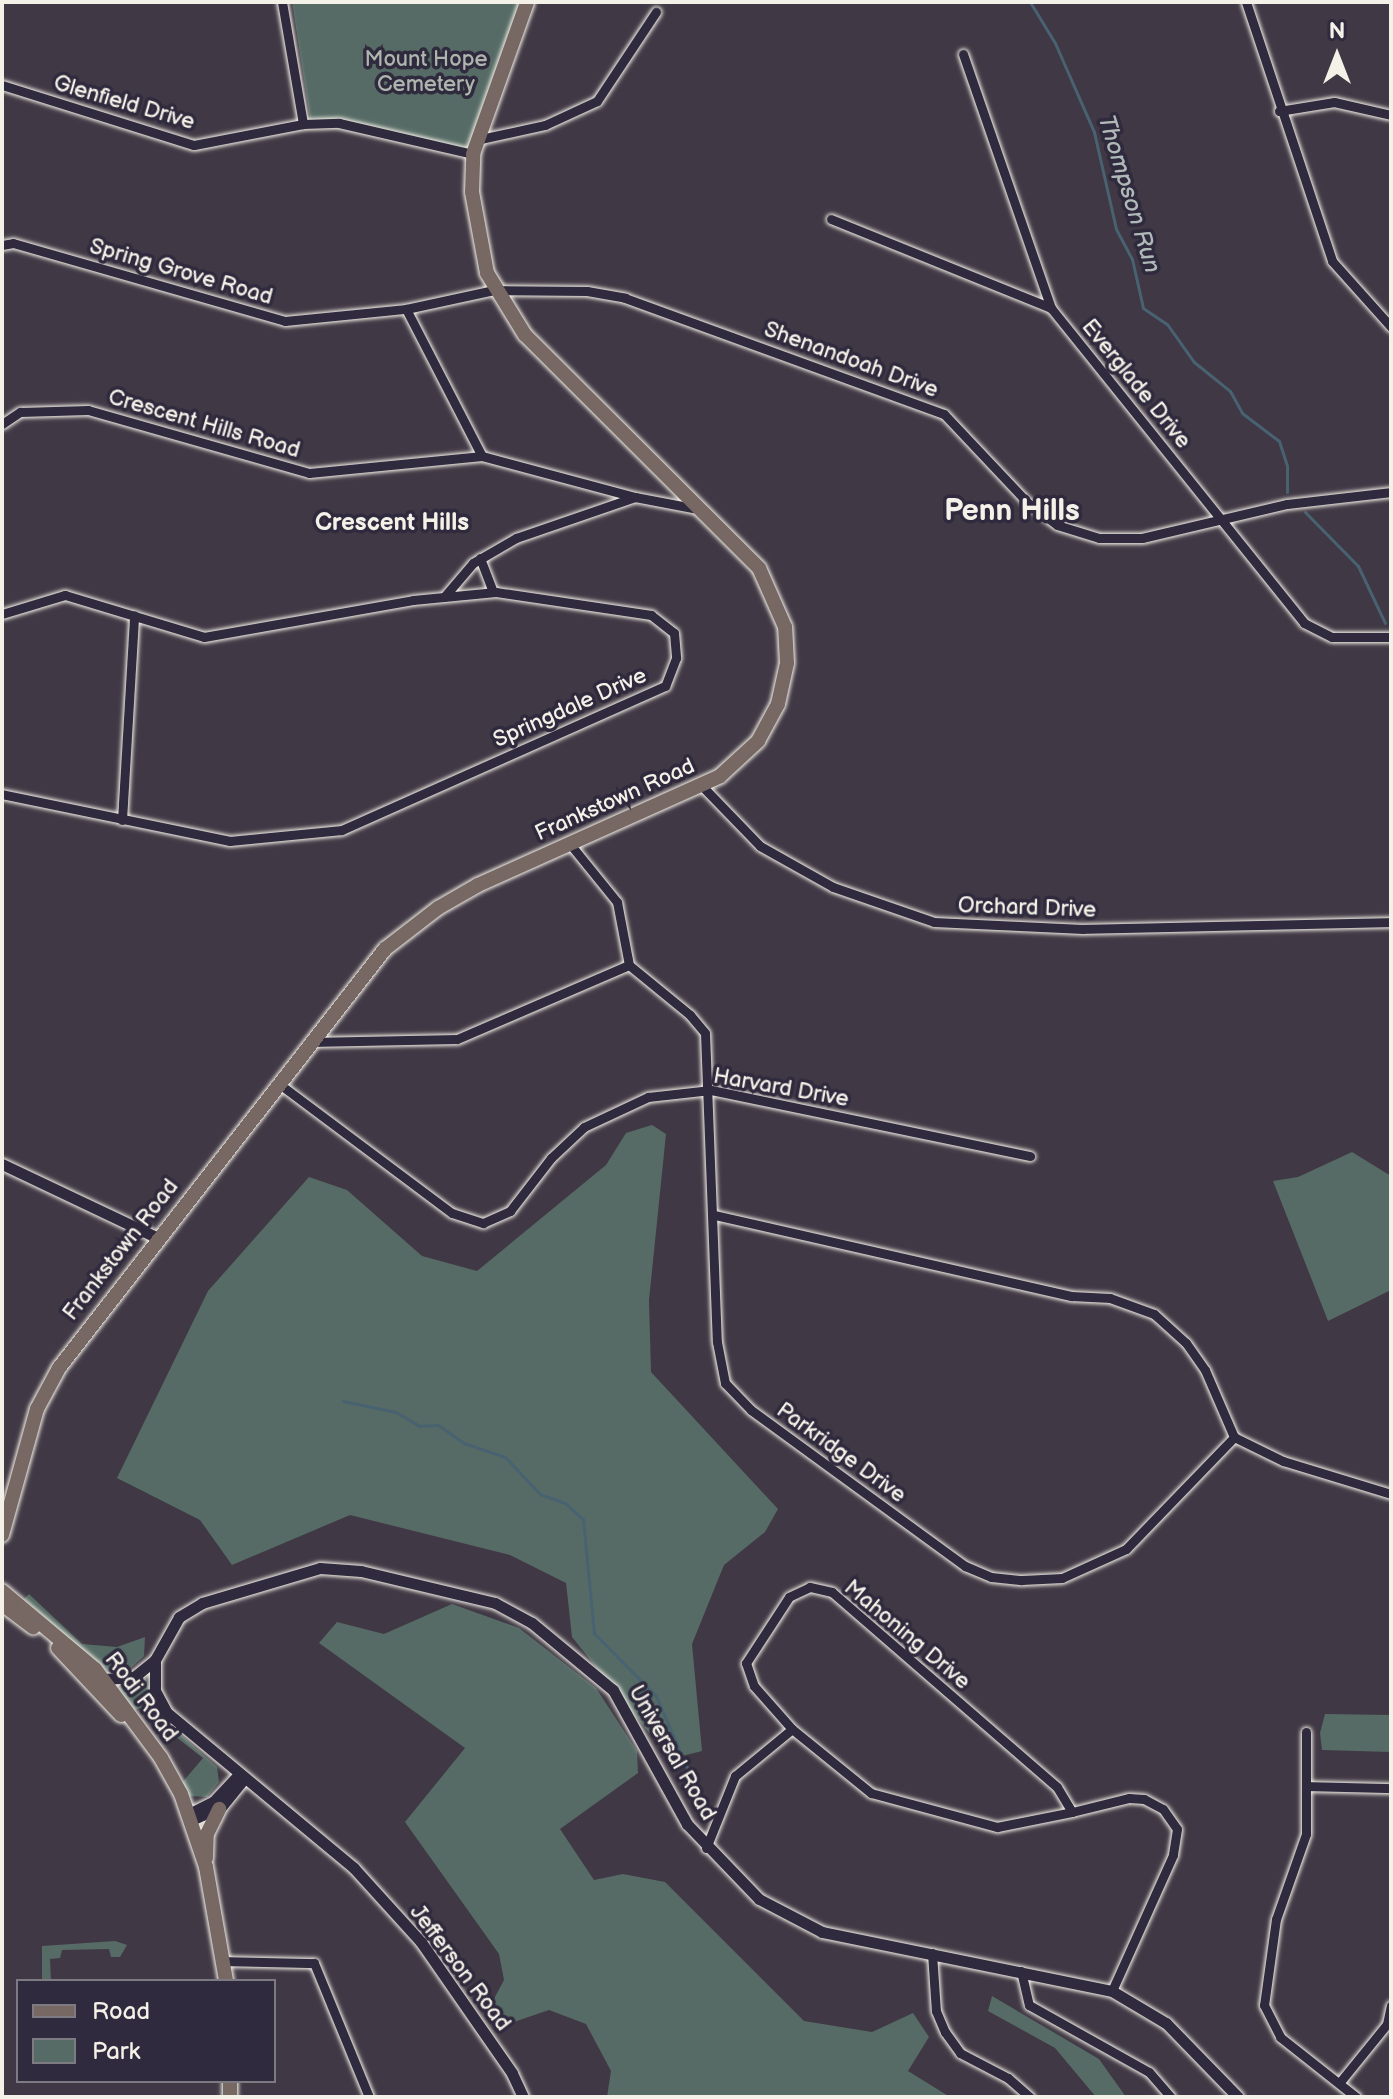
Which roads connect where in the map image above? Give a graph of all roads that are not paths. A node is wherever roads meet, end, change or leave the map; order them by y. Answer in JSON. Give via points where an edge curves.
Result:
{"nodes":[{"id":1,"x":282,"y":2,"type":"edge"},
{"id":2,"x":527,"y":2,"type":"edge"},
{"id":3,"x":1246,"y":2,"type":"edge"},
{"id":4,"x":656,"y":12,"type":"dead end"},
{"id":5,"x":963,"y":54,"type":"dead end"},
{"id":6,"x":2,"y":85,"type":"edge"},
{"id":7,"x":1279,"y":111,"type":"junction"},
{"id":8,"x":1391,"y":115,"type":"edge"},
{"id":9,"x":303,"y":124,"type":"junction"},
{"id":10,"x":474,"y":147,"type":"junction"},
{"id":11,"x":831,"y":219,"type":"dead end"},
{"id":12,"x":2,"y":245,"type":"edge"},
{"id":13,"x":494,"y":290,"type":"junction"},
{"id":14,"x":1051,"y":308,"type":"junction"},
{"id":15,"x":406,"y":309,"type":"junction"},
{"id":16,"x":1391,"y":327,"type":"edge"},
{"id":17,"x":2,"y":424,"type":"edge"},
{"id":18,"x":482,"y":456,"type":"junction"},
{"id":19,"x":1391,"y":492,"type":"edge"},
{"id":20,"x":635,"y":497,"type":"junction"},
{"id":21,"x":702,"y":509,"type":"junction"},
{"id":22,"x":1224,"y":521,"type":"junction"},
{"id":23,"x":480,"y":558,"type":"junction"},
{"id":24,"x":493,"y":592,"type":"junction"},
{"id":25,"x":444,"y":598,"type":"junction"},
{"id":26,"x":2,"y":614,"type":"edge"},
{"id":27,"x":134,"y":615,"type":"junction"},
{"id":28,"x":1391,"y":637,"type":"edge"},
{"id":29,"x":703,"y":787,"type":"junction"},
{"id":30,"x":2,"y":794,"type":"edge"},
{"id":31,"x":122,"y":820,"type":"junction"},
{"id":32,"x":570,"y":844,"type":"junction"},
{"id":33,"x":1391,"y":922,"type":"edge"},
{"id":34,"x":629,"y":965,"type":"junction"},
{"id":35,"x":310,"y":1042,"type":"junction"},
{"id":36,"x":278,"y":1083,"type":"junction"},
{"id":37,"x":711,"y":1090,"type":"junction"},
{"id":38,"x":1030,"y":1156,"type":"dead end"},
{"id":39,"x":2,"y":1164,"type":"edge"},
{"id":40,"x":715,"y":1215,"type":"junction"},
{"id":41,"x":158,"y":1238,"type":"junction"},
{"id":42,"x":1234,"y":1437,"type":"junction"},
{"id":43,"x":1391,"y":1494,"type":"edge"},
{"id":44,"x":2,"y":1535,"type":"edge"},
{"id":45,"x":2,"y":1591,"type":"edge"},
{"id":46,"x":2,"y":1604,"type":"edge"},
{"id":47,"x":155,"y":1660,"type":"junction"},
{"id":48,"x":104,"y":1679,"type":"junction"},
{"id":49,"x":792,"y":1729,"type":"junction"},
{"id":50,"x":1306,"y":1732,"type":"dead end"},
{"id":51,"x":241,"y":1777,"type":"junction"},
{"id":52,"x":1308,"y":1786,"type":"junction"},
{"id":53,"x":1391,"y":1788,"type":"edge"},
{"id":54,"x":219,"y":1809,"type":"junction"},
{"id":55,"x":1072,"y":1812,"type":"junction"},
{"id":56,"x":188,"y":1818,"type":"junction"},
{"id":57,"x":706,"y":1848,"type":"junction"},
{"id":58,"x":206,"y":1867,"type":"junction"},
{"id":59,"x":932,"y":1953,"type":"junction"},
{"id":60,"x":224,"y":1961,"type":"junction"},
{"id":61,"x":1021,"y":1971,"type":"junction"},
{"id":62,"x":226,"y":1979,"type":"edge"},
{"id":63,"x":1112,"y":1991,"type":"junction"},
{"id":64,"x":1391,"y":2005,"type":"edge"},
{"id":65,"x":1340,"y":2082,"type":"junction"},
{"id":66,"x":369,"y":2097,"type":"edge"},
{"id":67,"x":523,"y":2097,"type":"edge"},
{"id":68,"x":1030,"y":2097,"type":"edge"},
{"id":69,"x":1171,"y":2097,"type":"edge"},
{"id":70,"x":1238,"y":2097,"type":"edge"},
{"id":71,"x":1356,"y":2097,"type":"edge"}],
"edges":[{"from":1,"to":9,"type":"street"},
{"from":2,"to":10,"type":"main road","name":"Frankstown Road"},
{"from":3,"to":7,"type":"street"},
{"from":4,"to":10,"type":"street","via":[[597,101],[545,125]]},
{"from":5,"to":14,"type":"street","name":"Everglade Drive"},
{"from":6,"to":9,"type":"street","name":"Glenfield Drive","via":[[194,145]]},
{"from":7,"to":8,"type":"street","via":[[1334,102]]},
{"from":7,"to":16,"type":"street","via":[[1332,261]]},
{"from":9,"to":10,"type":"street","name":"Glenfield Drive","via":[[339,123]]},
{"from":10,"to":13,"type":"main road","name":"Frankstown Road","via":[[476,220]]},
{"from":11,"to":14,"type":"street"},
{"from":12,"to":15,"type":"street","name":"Spring Grove Road","via":[[13,243],[285,321]]},
{"from":13,"to":15,"type":"street","name":"Spring Grove Road"},
{"from":13,"to":21,"type":"main road","name":"Frankstown Road","via":[[525,335]]},
{"from":13,"to":22,"type":"street","name":"Shenandoah Drive","via":[[587,291],[625,298],[944,414],[1028,503],[1057,525],[1099,538],[1142,538]]},
{"from":14,"to":22,"type":"street","name":"Everglade Drive"},
{"from":15,"to":18,"type":"street"},
{"from":17,"to":18,"type":"street","name":"Crescent Hills Road","via":[[20,412],[88,410],[309,473]]},
{"from":18,"to":20,"type":"street","name":"Crescent Hills Road"},
{"from":19,"to":22,"type":"street","name":"Shenandoah Drive","via":[[1287,504]]},
{"from":20,"to":21,"type":"street","name":"Crescent Hills Road"},
{"from":20,"to":23,"type":"street","via":[[516,538]]},
{"from":21,"to":29,"type":"main road","name":"Frankstown Road","via":[[759,568],[780,610],[787,642],[783,690],[766,729],[734,766]]},
{"from":22,"to":28,"type":"street","name":"Everglade Drive","via":[[1304,623],[1332,637]]},
{"from":23,"to":24,"type":"street"},
{"from":23,"to":25,"type":"street"},
{"from":24,"to":25,"type":"street","name":"Springdale Drive"},
{"from":24,"to":31,"type":"street","name":"Springdale Drive","via":[[651,615],[674,633],[676,658],[665,686],[342,830],[230,841]]},
{"from":25,"to":27,"type":"street","name":"Springdale Drive","via":[[204,637]]},
{"from":26,"to":27,"type":"street","name":"Springdale Drive","via":[[65,595]]},
{"from":27,"to":31,"type":"street"},
{"from":29,"to":32,"type":"main road","name":"Frankstown Road"},
{"from":29,"to":33,"type":"street","name":"Orchard Drive","via":[[760,846],[833,887],[934,922],[1083,929]]},
{"from":30,"to":31,"type":"street","name":"Springdale Drive"},
{"from":32,"to":34,"type":"street","via":[[617,902]]},
{"from":32,"to":35,"type":"main road","name":"Frankstown Road","via":[[478,885],[418,922],[365,971]]},
{"from":34,"to":35,"type":"street","via":[[457,1039]]},
{"from":34,"to":37,"type":"street","name":"Parkridge Drive","via":[[705,1033]]},
{"from":35,"to":36,"type":"main road","name":"Frankstown Road"},
{"from":36,"to":37,"type":"street","name":"Harvard Drive","via":[[452,1213],[483,1223],[510,1211],[551,1158],[584,1127],[648,1097]]},
{"from":36,"to":41,"type":"main road","name":"Frankstown Road"},
{"from":37,"to":38,"type":"street","name":"Harvard Drive"},
{"from":37,"to":40,"type":"street","name":"Parkridge Drive"},
{"from":39,"to":41,"type":"street"},
{"from":40,"to":42,"type":"street","via":[[1071,1296],[1110,1298],[1154,1314],[1186,1343],[1205,1370]]},
{"from":40,"to":42,"type":"street","name":"Parkridge Drive","via":[[717,1342],[725,1383],[751,1410],[965,1566],[991,1577],[1022,1580],[1062,1578],[1092,1568],[1126,1549],[1163,1515]]},
{"from":41,"to":44,"type":"main road","name":"Frankstown Road","via":[[46,1389]]},
{"from":42,"to":43,"type":"street","via":[[1283,1461]]},
{"from":45,"to":48,"type":"main road","name":"Rodi Road"},
{"from":46,"to":56,"type":"main road","name":"Rodi Road","via":[[63,1652],[112,1703]]},
{"from":47,"to":48,"type":"street","via":[[134,1677]]},
{"from":47,"to":51,"type":"street","name":"Jefferson Road","via":[[155,1690],[167,1713]]},
{"from":47,"to":57,"type":"street","name":"Universal Road","via":[[179,1617],[202,1603],[300,1571],[361,1571],[495,1603],[532,1623],[613,1690],[665,1789]]},
{"from":48,"to":56,"type":"main road","name":"Rodi Road","via":[[161,1758]]},
{"from":49,"to":55,"type":"street","via":[[871,1793],[997,1827]]},
{"from":49,"to":55,"type":"street","name":"Mahoning Drive","via":[[754,1686],[746,1663],[789,1597],[810,1587],[832,1592],[1057,1787]]},
{"from":49,"to":57,"type":"street","via":[[735,1776]]},
{"from":50,"to":52,"type":"street"},
{"from":51,"to":54,"type":"street"},
{"from":51,"to":56,"type":"street"},
{"from":51,"to":67,"type":"street","name":"Jefferson Road","via":[[354,1868],[421,1942],[512,2073]]},
{"from":52,"to":53,"type":"street"},
{"from":52,"to":65,"type":"street","via":[[1306,1834],[1276,1919],[1264,2005],[1280,2037]]},
{"from":54,"to":56,"type":"street"},
{"from":54,"to":58,"type":"main road","via":[[207,1834]]},
{"from":55,"to":63,"type":"street","via":[[1144,1799],[1163,1809],[1177,1829],[1173,1855]]},
{"from":56,"to":58,"type":"main road","name":"Rodi Road"},
{"from":57,"to":59,"type":"street","name":"Universal Road","via":[[732,1876],[786,1916],[822,1932]]},
{"from":58,"to":60,"type":"main road","name":"Rodi Road"},
{"from":59,"to":61,"type":"street","name":"Universal Road"},
{"from":59,"to":68,"type":"street","via":[[936,2011],[945,2032],[960,2053],[1008,2078]]},
{"from":60,"to":62,"type":"main road","name":"Rodi Road"},
{"from":60,"to":66,"type":"street","via":[[314,1963]]},
{"from":61,"to":63,"type":"street","name":"Universal Road"},
{"from":61,"to":69,"type":"street","via":[[1029,2005],[1149,2072]]},
{"from":63,"to":70,"type":"street","name":"Universal Road","via":[[1166,2023]]},
{"from":64,"to":65,"type":"street","via":[[1387,2024]]},
{"from":65,"to":71,"type":"street"}]}
